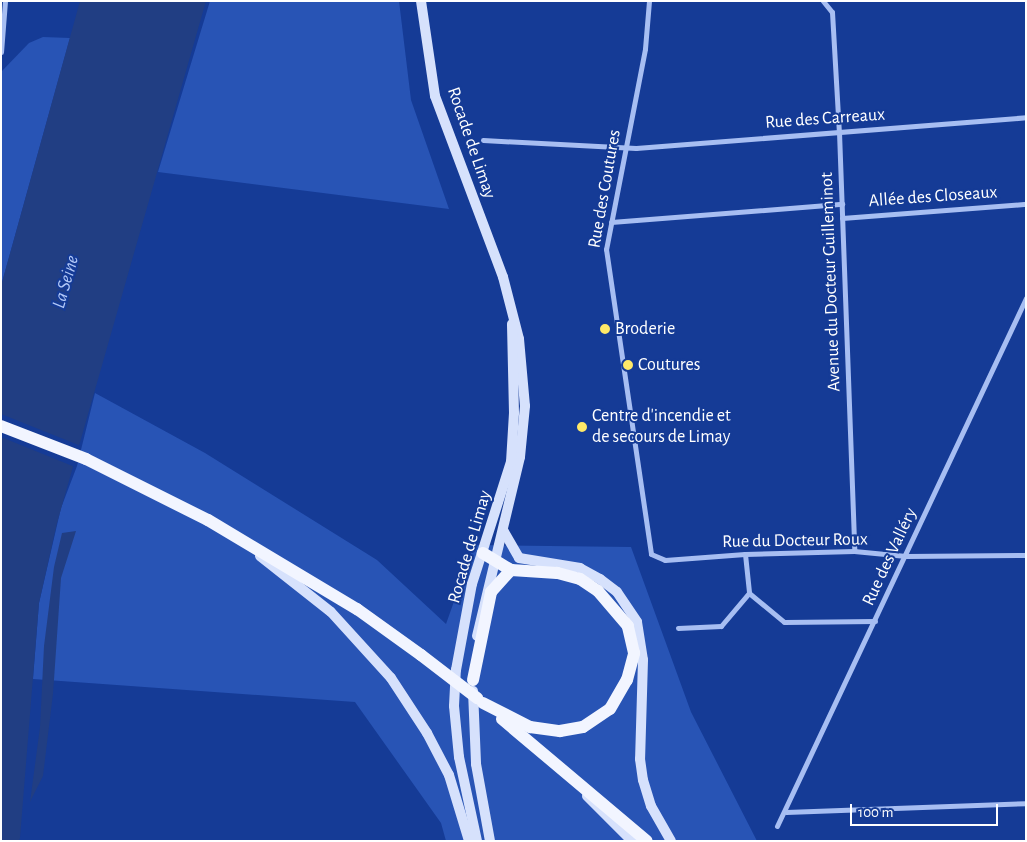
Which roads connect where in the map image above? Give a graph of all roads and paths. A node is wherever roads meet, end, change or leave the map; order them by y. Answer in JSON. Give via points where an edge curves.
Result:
{"nodes":[{"id":1,"x":5,"y":1,"type":"edge"},
{"id":2,"x":421,"y":1,"type":"edge"},
{"id":3,"x":649,"y":1,"type":"edge"},
{"id":4,"x":824,"y":1,"type":"edge"},
{"id":5,"x":1,"y":52,"type":"edge"},
{"id":6,"x":1026,"y":117,"type":"edge"},
{"id":7,"x":839,"y":132,"type":"junction"},
{"id":8,"x":482,"y":140,"type":"dead end"},
{"id":9,"x":626,"y":147,"type":"junction"},
{"id":10,"x":842,"y":204,"type":"junction"},
{"id":11,"x":1026,"y":204,"type":"edge"},
{"id":12,"x":842,"y":218,"type":"junction"},
{"id":13,"x":611,"y":222,"type":"junction"},
{"id":14,"x":1026,"y":298,"type":"edge"},
{"id":15,"x":1021,"y":310,"type":"junction"},
{"id":16,"x":1026,"y":314,"type":"edge"},
{"id":17,"x":513,"y":320,"type":"junction"},
{"id":18,"x":1,"y":426,"type":"edge"},
{"id":19,"x":503,"y":530,"type":"junction"},
{"id":20,"x":228,"y":531,"type":"junction"},
{"id":21,"x":854,"y":551,"type":"junction"},
{"id":22,"x":745,"y":554,"type":"junction"},
{"id":23,"x":1026,"y":555,"type":"edge"},
{"id":24,"x":906,"y":556,"type":"junction"},
{"id":25,"x":489,"y":557,"type":"junction"},
{"id":26,"x":519,"y":558,"type":"junction"},
{"id":27,"x":655,"y":558,"type":"joint"},
{"id":28,"x":511,"y":570,"type":"junction"},
{"id":29,"x":749,"y":593,"type":"junction"},
{"id":30,"x":875,"y":620,"type":"junction"},
{"id":31,"x":678,"y":628,"type":"dead end"},
{"id":32,"x":473,"y":680,"type":"junction"},
{"id":33,"x":480,"y":700,"type":"junction"},
{"id":34,"x":573,"y":780,"type":"junction"},
{"id":35,"x":1026,"y":803,"type":"edge"},
{"id":36,"x":786,"y":812,"type":"junction"},
{"id":37,"x":777,"y":826,"type":"dead end"},
{"id":38,"x":470,"y":841,"type":"edge"},
{"id":39,"x":477,"y":841,"type":"edge"},
{"id":40,"x":491,"y":841,"type":"edge"},
{"id":41,"x":632,"y":841,"type":"edge"},
{"id":42,"x":647,"y":841,"type":"edge"},
{"id":43,"x":670,"y":841,"type":"edge"}],
"edges":[{"from":1,"to":5,"type":"street"},
{"from":2,"to":17,"type":"main road","name":"Rocade de Limay","via":[[435,96],[503,277]]},
{"from":3,"to":9,"type":"street","name":"Rue des Coutures","via":[[645,49]]},
{"from":4,"to":7,"type":"street","name":"Avenue du Docteur Guilleminot","via":[[832,12]]},
{"from":6,"to":7,"type":"street","name":"Rue des Carreaux"},
{"from":7,"to":9,"type":"street","name":"Rue des Carreaux"},
{"from":7,"to":10,"type":"street","name":"Avenue du Docteur Guilleminot"},
{"from":8,"to":9,"type":"street","name":"Rue des Carreaux"},
{"from":9,"to":13,"type":"street","name":"Rue des Coutures"},
{"from":10,"to":12,"type":"street","name":"Avenue du Docteur Guilleminot"},
{"from":10,"to":13,"type":"street"},
{"from":11,"to":12,"type":"street","name":"Allée des Closeaux"},
{"from":12,"to":21,"type":"street","name":"Avenue du Docteur Guilleminot"},
{"from":13,"to":27,"type":"street","name":"Rue des Coutures","via":[[606,266],[647,539]]},
{"from":14,"to":15,"type":"street","name":"Rue des Valléry"},
{"from":15,"to":16,"type":"street"},
{"from":15,"to":24,"type":"street","name":"Rue des Valléry"},
{"from":17,"to":19,"type":"main road","name":"Rocade de Limay","via":[[519,339],[525,406],[520,457]]},
{"from":17,"to":25,"type":"main road","name":"Rocade de Limay","via":[[511,462]]},
{"from":18,"to":20,"type":"main road","via":[[150,488]]},
{"from":19,"to":25,"type":"main road","name":"Rocade de Limay"},
{"from":19,"to":26,"type":"main road"},
{"from":20,"to":33,"type":"main road","bridge":true,"via":[[357,608]]},
{"from":20,"to":38,"type":"main road","via":[[331,612],[391,678],[427,733],[449,775]]},
{"from":21,"to":22,"type":"street","name":"Rue du Docteur Roux"},
{"from":21,"to":24,"type":"street","name":"Rue du Docteur Roux"},
{"from":22,"to":27,"type":"street","name":"Rue du Docteur Roux","via":[[674,560]]},
{"from":22,"to":29,"type":"street"},
{"from":23,"to":24,"type":"street","name":"Rue du Docteur Roux"},
{"from":24,"to":30,"type":"street","name":"Rue des Valléry"},
{"from":25,"to":26,"type":"main road"},
{"from":25,"to":28,"type":"main road"},
{"from":25,"to":32,"type":"main road","name":"Rocade de Limay"},
{"from":25,"to":39,"type":"main road","name":"Rocade de Limay","via":[[472,584],[456,670],[454,706],[459,757]]},
{"from":26,"to":43,"type":"main road","via":[[592,574],[616,592],[637,622],[644,660],[640,759],[643,780],[651,806]]},
{"from":28,"to":32,"type":"main road","via":[[491,592]]},
{"from":28,"to":33,"type":"main road","via":[[565,575],[580,579],[598,591],[628,626],[634,653],[632,667],[610,710],[592,723],[571,730],[530,728]]},
{"from":29,"to":30,"type":"street","via":[[784,622]]},
{"from":29,"to":31,"type":"street","via":[[721,626]]},
{"from":30,"to":36,"type":"street","name":"Rue des Valléry"},
{"from":32,"to":40,"type":"main road","name":"Rocade de Limay","via":[[476,764]]},
{"from":33,"to":34,"type":"main road"},
{"from":34,"to":41,"type":"main road"},
{"from":34,"to":42,"type":"main road"},
{"from":35,"to":36,"type":"street"},
{"from":36,"to":37,"type":"street","name":"Rue des Valléry"}]}
